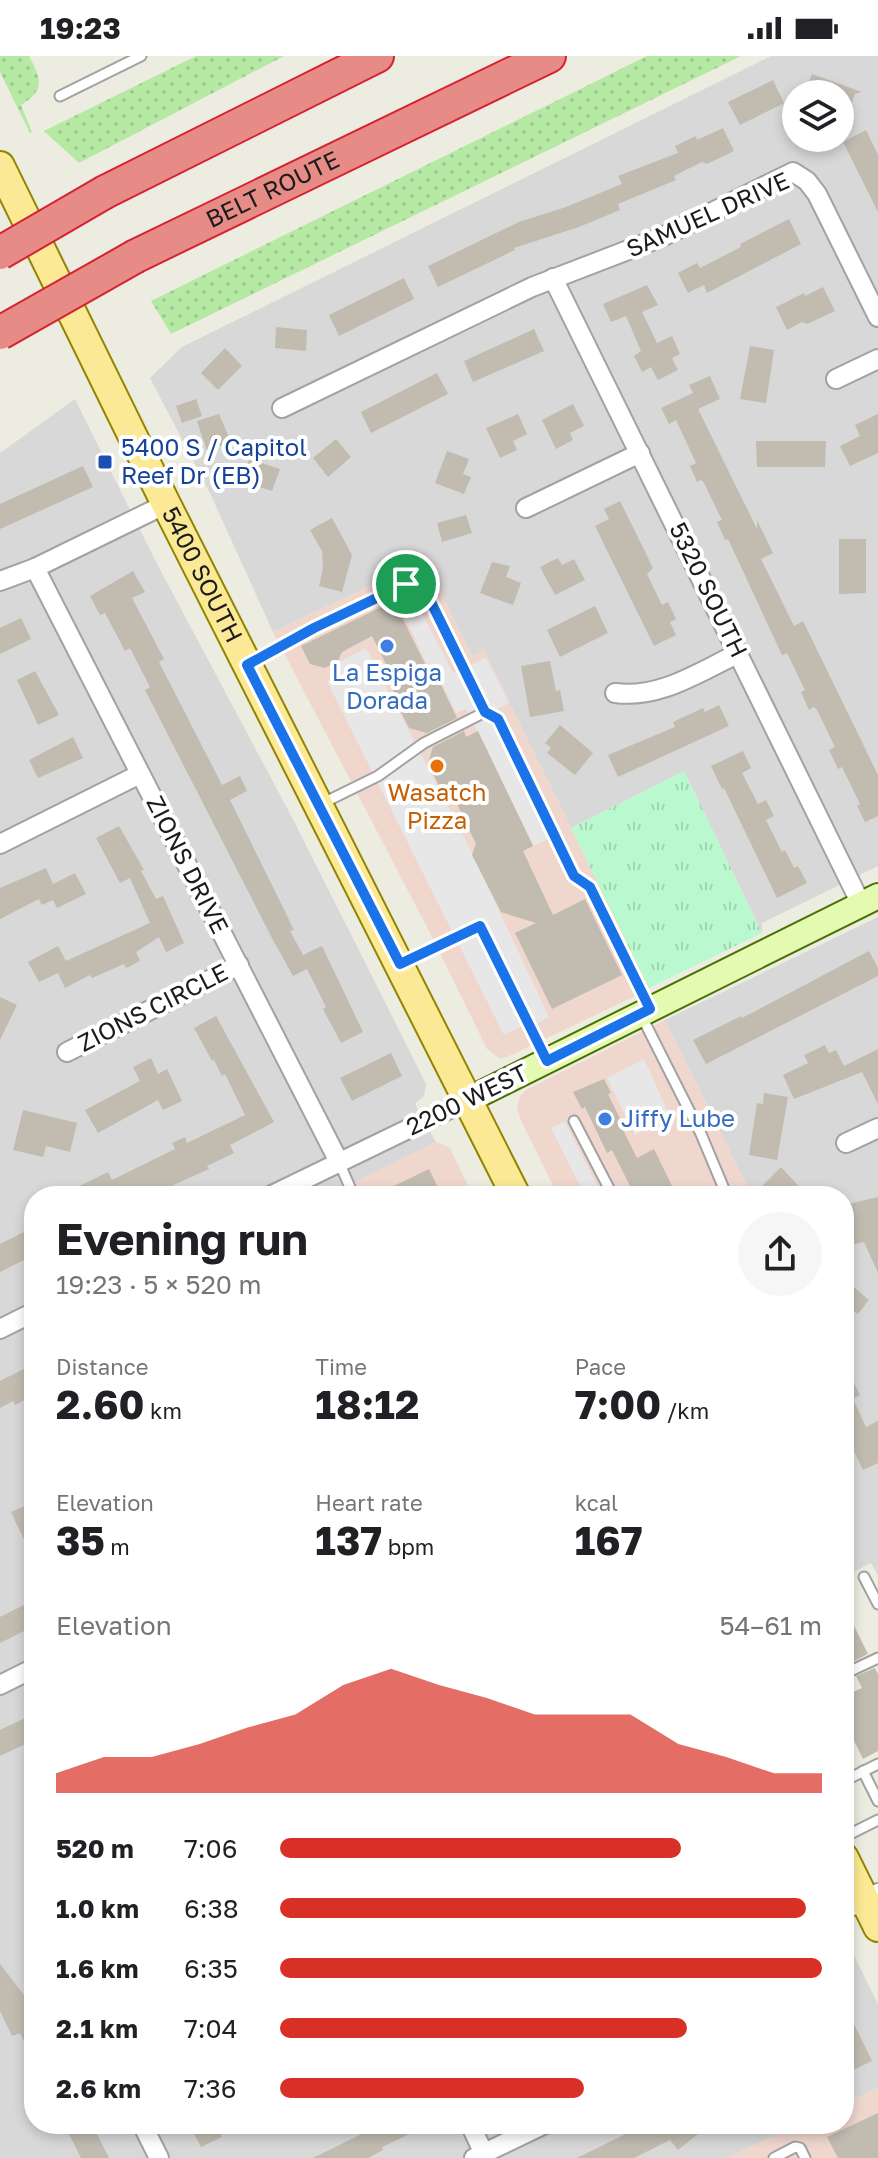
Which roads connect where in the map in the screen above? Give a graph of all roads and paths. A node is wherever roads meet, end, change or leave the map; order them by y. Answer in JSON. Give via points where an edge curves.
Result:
{"nodes":[{"id":1,"x":141,"y":56,"type":"edge"},
{"id":2,"x":377,"y":56,"type":"edge"},
{"id":3,"x":549,"y":56,"type":"edge"},
{"id":4,"x":60,"y":96,"type":"dead end"},
{"id":5,"x":0,"y":166,"type":"edge"},
{"id":6,"x":0,"y":253,"type":"edge"},
{"id":7,"x":553,"y":278,"type":"junction"},
{"id":8,"x":878,"y":317,"type":"edge"},
{"id":9,"x":0,"y":333,"type":"edge"},
{"id":10,"x":878,"y":359,"type":"edge"},
{"id":11,"x":836,"y":379,"type":"dead end"},
{"id":12,"x":282,"y":408,"type":"dead end"},
{"id":13,"x":640,"y":453,"type":"junction"},
{"id":14,"x":166,"y":504,"type":"junction"},
{"id":15,"x":526,"y":508,"type":"dead end"},
{"id":16,"x":35,"y":568,"type":"junction"},
{"id":17,"x":0,"y":581,"type":"edge"},
{"id":18,"x":739,"y":653,"type":"junction"},
{"id":19,"x":247,"y":665,"type":"junction"},
{"id":20,"x":615,"y":693,"type":"dead end"},
{"id":21,"x":485,"y":712,"type":"junction"},
{"id":22,"x":140,"y":774,"type":"junction"},
{"id":23,"x":319,"y":805,"type":"junction"},
{"id":24,"x":0,"y":844,"type":"edge"},
{"id":25,"x":870,"y":900,"type":"edge"},
{"id":26,"x":400,"y":964,"type":"junction"},
{"id":27,"x":239,"y":965,"type":"junction"},
{"id":28,"x":645,"y":1011,"type":"junction"},
{"id":29,"x":67,"y":1052,"type":"dead end"},
{"id":30,"x":547,"y":1061,"type":"junction"},
{"id":31,"x":468,"y":1100,"type":"junction"},
{"id":32,"x":574,"y":1121,"type":"dead end"},
{"id":33,"x":878,"y":1128,"type":"edge"},
{"id":34,"x":846,"y":1143,"type":"dead end"},
{"id":35,"x":339,"y":1162,"type":"junction"},
{"id":36,"x":290,"y":1186,"type":"edge"},
{"id":37,"x":349,"y":1186,"type":"edge"},
{"id":38,"x":511,"y":1186,"type":"edge"},
{"id":39,"x":608,"y":1186,"type":"edge"},
{"id":40,"x":723,"y":1186,"type":"edge"},
{"id":41,"x":24,"y":1317,"type":"edge"},
{"id":42,"x":0,"y":1329,"type":"edge"},
{"id":43,"x":864,"y":1577,"type":"dead end"},
{"id":44,"x":878,"y":1604,"type":"edge"},
{"id":45,"x":878,"y":1658,"type":"edge"},
{"id":46,"x":854,"y":1669,"type":"edge"},
{"id":47,"x":24,"y":1673,"type":"edge"},
{"id":48,"x":0,"y":1685,"type":"edge"},
{"id":49,"x":878,"y":1764,"type":"edge"},
{"id":50,"x":863,"y":1771,"type":"junction"},
{"id":51,"x":854,"y":1776,"type":"edge"},
{"id":52,"x":878,"y":1801,"type":"edge"},
{"id":53,"x":878,"y":1820,"type":"edge"},
{"id":54,"x":854,"y":1832,"type":"edge"},
{"id":55,"x":854,"y":1882,"type":"edge"},
{"id":56,"x":862,"y":1901,"type":"edge"},
{"id":57,"x":878,"y":1927,"type":"edge"},
{"id":58,"x":147,"y":2134,"type":"edge"},
{"id":59,"x":473,"y":2134,"type":"edge"},
{"id":60,"x":525,"y":2134,"type":"edge"},
{"id":61,"x":481,"y":2156,"type":"edge"},
{"id":62,"x":159,"y":2158,"type":"edge"},
{"id":63,"x":774,"y":2158,"type":"edge"},
{"id":64,"x":805,"y":2158,"type":"edge"}],
"edges":[{"from":1,"to":4,"type":"lane"},
{"from":2,"to":6,"type":"highway","bridge":true,"via":[[105,192]]},
{"from":3,"to":9,"type":"highway","name":"BELT ROUTE","bridge":true,"via":[[136,256]]},
{"from":5,"to":14,"type":"main road","name":"5400 SOUTH"},
{"from":7,"to":8,"type":"street","name":"SAMUEL DRIVE","via":[[662,237],[793,172],[817,194]]},
{"from":7,"to":12,"type":"street"},
{"from":7,"to":13,"type":"street","name":"5320 SOUTH"},
{"from":10,"to":11,"type":"street"},
{"from":13,"to":15,"type":"street"},
{"from":13,"to":18,"type":"street","name":"5320 SOUTH"},
{"from":14,"to":16,"type":"street"},
{"from":14,"to":19,"type":"main road","name":"5400 SOUTH"},
{"from":16,"to":17,"type":"street"},
{"from":16,"to":22,"type":"street","name":"ZIONS DRIVE"},
{"from":18,"to":20,"type":"street","via":[[658,691]]},
{"from":18,"to":25,"type":"street","name":"5320 SOUTH"},
{"from":19,"to":21,"type":"lane","via":[[406,584],[427,594]]},
{"from":19,"to":23,"type":"main road","name":"5400 SOUTH"},
{"from":21,"to":23,"type":"lane"},
{"from":21,"to":28,"type":"lane","via":[[498,719],[574,876],[590,887]]},
{"from":22,"to":24,"type":"street"},
{"from":22,"to":27,"type":"street","name":"ZIONS DRIVE"},
{"from":23,"to":26,"type":"main road","name":"5400 SOUTH"},
{"from":25,"to":28,"type":"street","name":"2200 WEST"},
{"from":26,"to":30,"type":"lane","via":[[480,926]]},
{"from":26,"to":31,"type":"main road","name":"5400 SOUTH"},
{"from":27,"to":29,"type":"street","name":"ZIONS CIRCLE"},
{"from":27,"to":35,"type":"street","name":"ZIONS DRIVE"},
{"from":28,"to":30,"type":"street","name":"2200 WEST"},
{"from":28,"to":40,"type":"lane"},
{"from":30,"to":31,"type":"street","name":"2200 WEST"},
{"from":31,"to":35,"type":"street","name":"2200 WEST"},
{"from":31,"to":38,"type":"main road","name":"5400 SOUTH"},
{"from":32,"to":39,"type":"lane"},
{"from":33,"to":34,"type":"street"},
{"from":35,"to":36,"type":"street","name":"2200 WEST"},
{"from":35,"to":37,"type":"lane"},
{"from":41,"to":42,"type":"street"},
{"from":43,"to":44,"type":"lane"},
{"from":45,"to":46,"type":"lane"},
{"from":47,"to":48,"type":"street"},
{"from":49,"to":50,"type":"lane"},
{"from":50,"to":51,"type":"lane"},
{"from":50,"to":52,"type":"lane"},
{"from":53,"to":54,"type":"lane"},
{"from":55,"to":56,"type":"main road"},
{"from":56,"to":57,"type":"main road"},
{"from":58,"to":62,"type":"street"},
{"from":59,"to":61,"type":"street"},
{"from":60,"to":61,"type":"street"},
{"from":63,"to":64,"type":"lane","via":[[795,2147]]}]}
